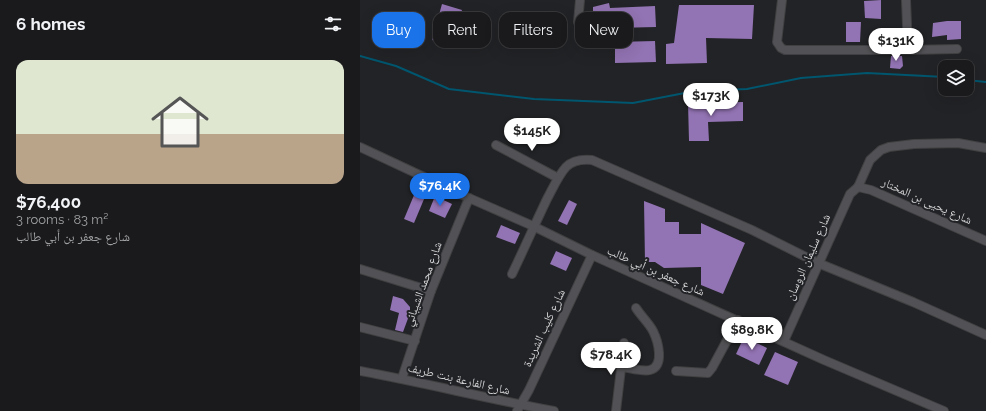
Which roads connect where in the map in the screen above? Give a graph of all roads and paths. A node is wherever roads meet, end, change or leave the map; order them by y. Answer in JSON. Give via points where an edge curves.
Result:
{"nodes":[{"id":1,"x":580,"y":0,"type":"edge"},
{"id":2,"x":782,"y":0,"type":"edge"},
{"id":3,"x":906,"y":0,"type":"edge"},
{"id":4,"x":579,"y":12,"type":"edge"},
{"id":5,"x":957,"y":49,"type":"dead end"},
{"id":6,"x":908,"y":50,"type":"junction"},
{"id":7,"x":496,"y":145,"type":"dead end"},
{"id":8,"x":360,"y":147,"type":"edge"},
{"id":9,"x":986,"y":148,"type":"edge"},
{"id":10,"x":558,"y":178,"type":"junction"},
{"id":11,"x":858,"y":186,"type":"junction"},
{"id":12,"x":469,"y":198,"type":"junction"},
{"id":13,"x":534,"y":226,"type":"junction"},
{"id":14,"x":986,"y":241,"type":"edge"},
{"id":15,"x":592,"y":255,"type":"junction"},
{"id":16,"x":818,"y":263,"type":"junction"},
{"id":17,"x":360,"y":269,"type":"edge"},
{"id":18,"x":512,"y":274,"type":"dead end"},
{"id":19,"x":431,"y":291,"type":"junction"},
{"id":20,"x":636,"y":308,"type":"dead end"},
{"id":21,"x":738,"y":320,"type":"junction"},
{"id":22,"x":360,"y":327,"type":"edge"},
{"id":23,"x":986,"y":335,"type":"edge"},
{"id":24,"x":415,"y":341,"type":"junction"},
{"id":25,"x":784,"y":341,"type":"junction"},
{"id":26,"x":624,"y":344,"type":"dead end"},
{"id":27,"x":622,"y":367,"type":"junction"},
{"id":28,"x":360,"y":371,"type":"edge"},
{"id":29,"x":676,"y":371,"type":"dead end"},
{"id":30,"x":402,"y":378,"type":"junction"},
{"id":31,"x":519,"y":408,"type":"edge"},
{"id":32,"x":554,"y":411,"type":"edge"},
{"id":33,"x":616,"y":411,"type":"edge"},
{"id":34,"x":944,"y":411,"type":"edge"}],
"edges":[{"from":1,"to":4,"type":"street"},
{"from":2,"to":6,"type":"street","via":[[777,42],[785,50]]},
{"from":3,"to":6,"type":"street"},
{"from":5,"to":6,"type":"street"},
{"from":7,"to":10,"type":"street"},
{"from":8,"to":12,"type":"street","name":"شارع جعفر بن أبي طالب"},
{"from":9,"to":11,"type":"street","name":"شارع سليمان الروسان","via":[[958,143],[889,147],[881,150],[870,160]]},
{"from":10,"to":13,"type":"street"},
{"from":10,"to":16,"type":"street","via":[[572,163],[584,159],[592,160],[752,230]]},
{"from":11,"to":14,"type":"street","name":"شارع يحيى بن المختار"},
{"from":11,"to":16,"type":"street","name":"شارع سليمان الروسان","via":[[850,194]]},
{"from":12,"to":13,"type":"street","name":"شارع جعفر بن أبي طالب"},
{"from":12,"to":19,"type":"street","name":"شارع محمد الشيباني"},
{"from":13,"to":15,"type":"street","name":"شارع جعفر بن أبي طالب"},
{"from":13,"to":18,"type":"street"},
{"from":15,"to":21,"type":"street","name":"شارع جعفر بن أبي طالب"},
{"from":15,"to":31,"type":"street","name":"شارع كليب الشريدة"},
{"from":16,"to":23,"type":"street"},
{"from":16,"to":25,"type":"street","name":"شارع سليمان الروسان"},
{"from":17,"to":19,"type":"street"},
{"from":19,"to":24,"type":"street","name":"شارع محمد الشيباني"},
{"from":20,"to":27,"type":"street","via":[[653,330],[659,352],[658,363],[651,369]]},
{"from":21,"to":25,"type":"street","name":"شارع جعفر بن أبي طالب"},
{"from":21,"to":29,"type":"street","via":[[708,373]]},
{"from":22,"to":24,"type":"street"},
{"from":24,"to":30,"type":"street","name":"شارع محمد الشيباني"},
{"from":25,"to":34,"type":"street","name":"شارع جعفر بن أبي طالب"},
{"from":26,"to":27,"type":"street"},
{"from":27,"to":33,"type":"street"},
{"from":28,"to":30,"type":"street","name":"شارع الفارعة بنت طريف"},
{"from":30,"to":31,"type":"street","name":"شارع الفارعة بنت طريف"},
{"from":31,"to":32,"type":"street","name":"شارع الفارعة بنت طريف"}]}
